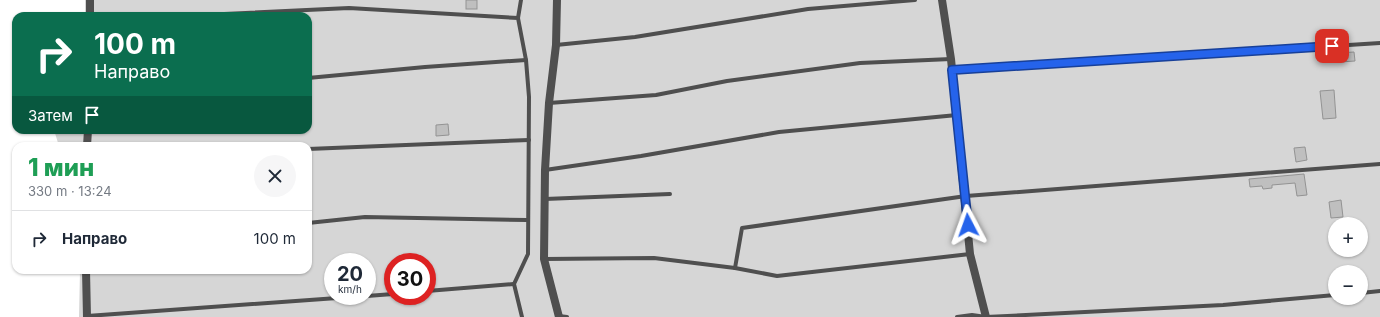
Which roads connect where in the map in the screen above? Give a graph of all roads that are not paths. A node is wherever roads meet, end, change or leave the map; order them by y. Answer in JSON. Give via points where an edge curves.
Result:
{"nodes":[{"id":1,"x":90,"y":0,"type":"edge"},
{"id":2,"x":521,"y":0,"type":"edge"},
{"id":3,"x":557,"y":0,"type":"edge"},
{"id":4,"x":915,"y":0,"type":"edge"},
{"id":5,"x":942,"y":0,"type":"edge"},
{"id":6,"x":90,"y":12,"type":"edge"},
{"id":7,"x":266,"y":12,"type":"edge"},
{"id":8,"x":518,"y":18,"type":"junction"},
{"id":9,"x":1380,"y":43,"type":"edge"},
{"id":10,"x":556,"y":46,"type":"junction"},
{"id":11,"x":951,"y":59,"type":"junction"},
{"id":12,"x":526,"y":60,"type":"junction"},
{"id":13,"x":952,"y":70,"type":"junction"},
{"id":14,"x":312,"y":78,"type":"edge"},
{"id":15,"x":549,"y":103,"type":"junction"},
{"id":16,"x":957,"y":115,"type":"junction"},
{"id":17,"x":529,"y":140,"type":"junction"},
{"id":18,"x":312,"y":149,"type":"edge"},
{"id":19,"x":1380,"y":164,"type":"edge"},
{"id":20,"x":545,"y":170,"type":"junction"},
{"id":21,"x":670,"y":194,"type":"dead end"},
{"id":22,"x":966,"y":196,"type":"junction"},
{"id":23,"x":544,"y":199,"type":"junction"},
{"id":24,"x":527,"y":220,"type":"junction"},
{"id":25,"x":312,"y":223,"type":"edge"},
{"id":26,"x":970,"y":254,"type":"junction"},
{"id":27,"x":544,"y":259,"type":"junction"},
{"id":28,"x":735,"y":268,"type":"junction"},
{"id":29,"x":86,"y":274,"type":"edge"},
{"id":30,"x":514,"y":284,"type":"junction"},
{"id":31,"x":436,"y":290,"type":"edge"},
{"id":32,"x":1380,"y":291,"type":"edge"},
{"id":33,"x":1368,"y":292,"type":"edge"},
{"id":34,"x":1328,"y":296,"type":"edge"},
{"id":35,"x":324,"y":299,"type":"edge"},
{"id":36,"x":86,"y":316,"type":"edge"},
{"id":37,"x":522,"y":317,"type":"edge"},
{"id":38,"x":561,"y":317,"type":"edge"},
{"id":39,"x":957,"y":317,"type":"edge"},
{"id":40,"x":986,"y":317,"type":"edge"}],
"edges":[{"from":1,"to":6,"type":"street"},
{"from":2,"to":8,"type":"lane"},
{"from":3,"to":10,"type":"street"},
{"from":4,"to":10,"type":"lane","via":[[808,9],[635,37]]},
{"from":5,"to":11,"type":"street"},
{"from":7,"to":8,"type":"lane","via":[[349,8]]},
{"from":8,"to":12,"type":"lane"},
{"from":9,"to":13,"type":"lane"},
{"from":10,"to":15,"type":"street"},
{"from":11,"to":13,"type":"street"},
{"from":11,"to":15,"type":"lane","via":[[860,63],[727,81],[656,95]]},
{"from":12,"to":14,"type":"lane","via":[[426,66]]},
{"from":12,"to":17,"type":"lane"},
{"from":13,"to":16,"type":"street"},
{"from":15,"to":20,"type":"street"},
{"from":16,"to":20,"type":"lane","via":[[779,132]]},
{"from":16,"to":22,"type":"street"},
{"from":17,"to":18,"type":"lane"},
{"from":17,"to":24,"type":"lane","via":[[530,186]]},
{"from":19,"to":22,"type":"lane"},
{"from":20,"to":23,"type":"street"},
{"from":21,"to":23,"type":"lane"},
{"from":22,"to":26,"type":"street"},
{"from":22,"to":28,"type":"lane","via":[[742,228]]},
{"from":23,"to":27,"type":"street"},
{"from":24,"to":25,"type":"lane","via":[[365,217]]},
{"from":24,"to":30,"type":"lane","via":[[528,254]]},
{"from":26,"to":28,"type":"lane","via":[[777,276]]},
{"from":26,"to":40,"type":"street"},
{"from":27,"to":28,"type":"lane","via":[[654,258]]},
{"from":27,"to":38,"type":"street"},
{"from":29,"to":36,"type":"street"},
{"from":30,"to":31,"type":"lane"},
{"from":30,"to":37,"type":"lane"},
{"from":32,"to":33,"type":"lane"},
{"from":34,"to":40,"type":"lane","via":[[1222,305]]},
{"from":35,"to":36,"type":"lane"},
{"from":39,"to":40,"type":"lane"}]}
